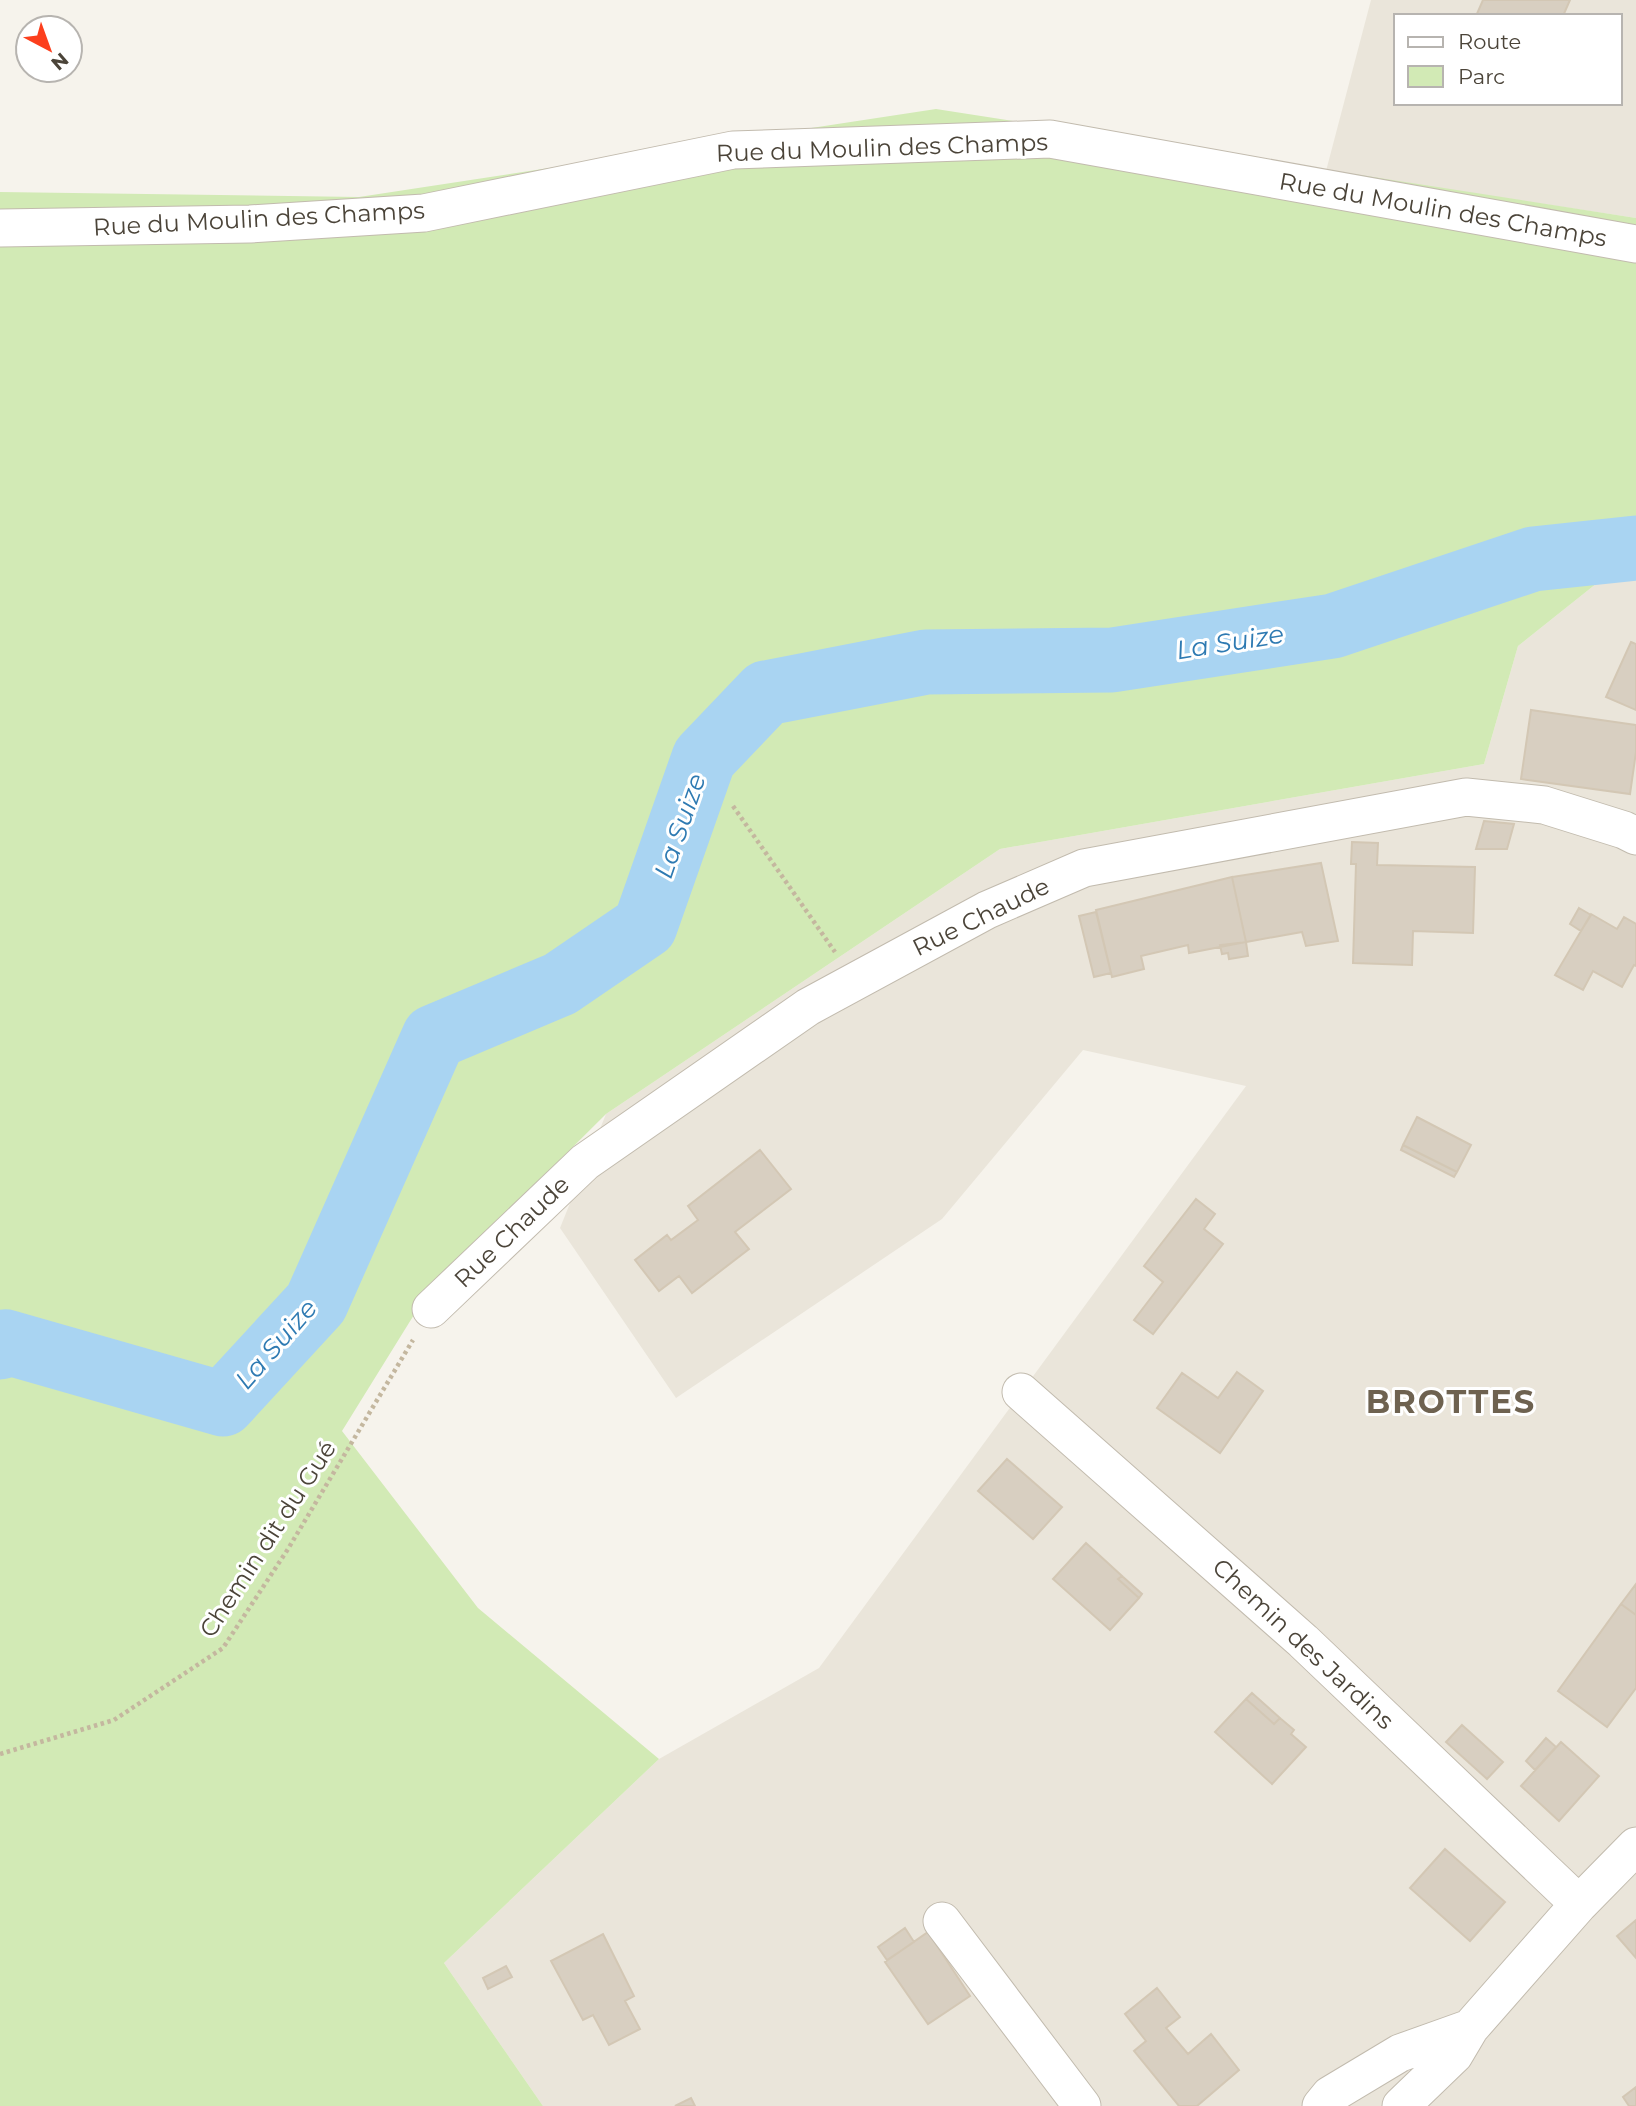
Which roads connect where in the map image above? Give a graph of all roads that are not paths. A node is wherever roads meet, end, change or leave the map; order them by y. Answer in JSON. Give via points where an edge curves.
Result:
{"nodes":[{"id":1,"x":0,"y":228,"type":"edge"},
{"id":2,"x":1636,"y":244,"type":"edge"},
{"id":3,"x":1636,"y":836,"type":"edge"},
{"id":4,"x":431,"y":1309,"type":"road end"},
{"id":5,"x":1021,"y":1392,"type":"dead end"},
{"id":6,"x":1636,"y":1846,"type":"edge"},
{"id":7,"x":1579,"y":1904,"type":"junction"},
{"id":8,"x":942,"y":1921,"type":"dead end"},
{"id":9,"x":1470,"y":2028,"type":"junction"},
{"id":10,"x":1082,"y":2106,"type":"edge"},
{"id":11,"x":1321,"y":2106,"type":"edge"},
{"id":12,"x":1401,"y":2106,"type":"edge"}],
"edges":[{"from":1,"to":2,"type":"street","name":"Rue du Moulin des Champs","via":[[424,214],[733,150],[1050,139]]},
{"from":3,"to":4,"type":"street","name":"Rue Chaude","via":[[1544,805],[1466,797],[1084,868],[987,910],[808,1007],[585,1162]]},
{"from":5,"to":7,"type":"street","name":"Chemin des Jardins","via":[[1303,1641]]},
{"from":6,"to":7,"type":"street"},
{"from":7,"to":9,"type":"street"},
{"from":8,"to":10,"type":"street"},
{"from":9,"to":11,"type":"street","via":[[1400,2053],[1330,2095]]},
{"from":9,"to":12,"type":"street","via":[[1454,2055]]}]}
